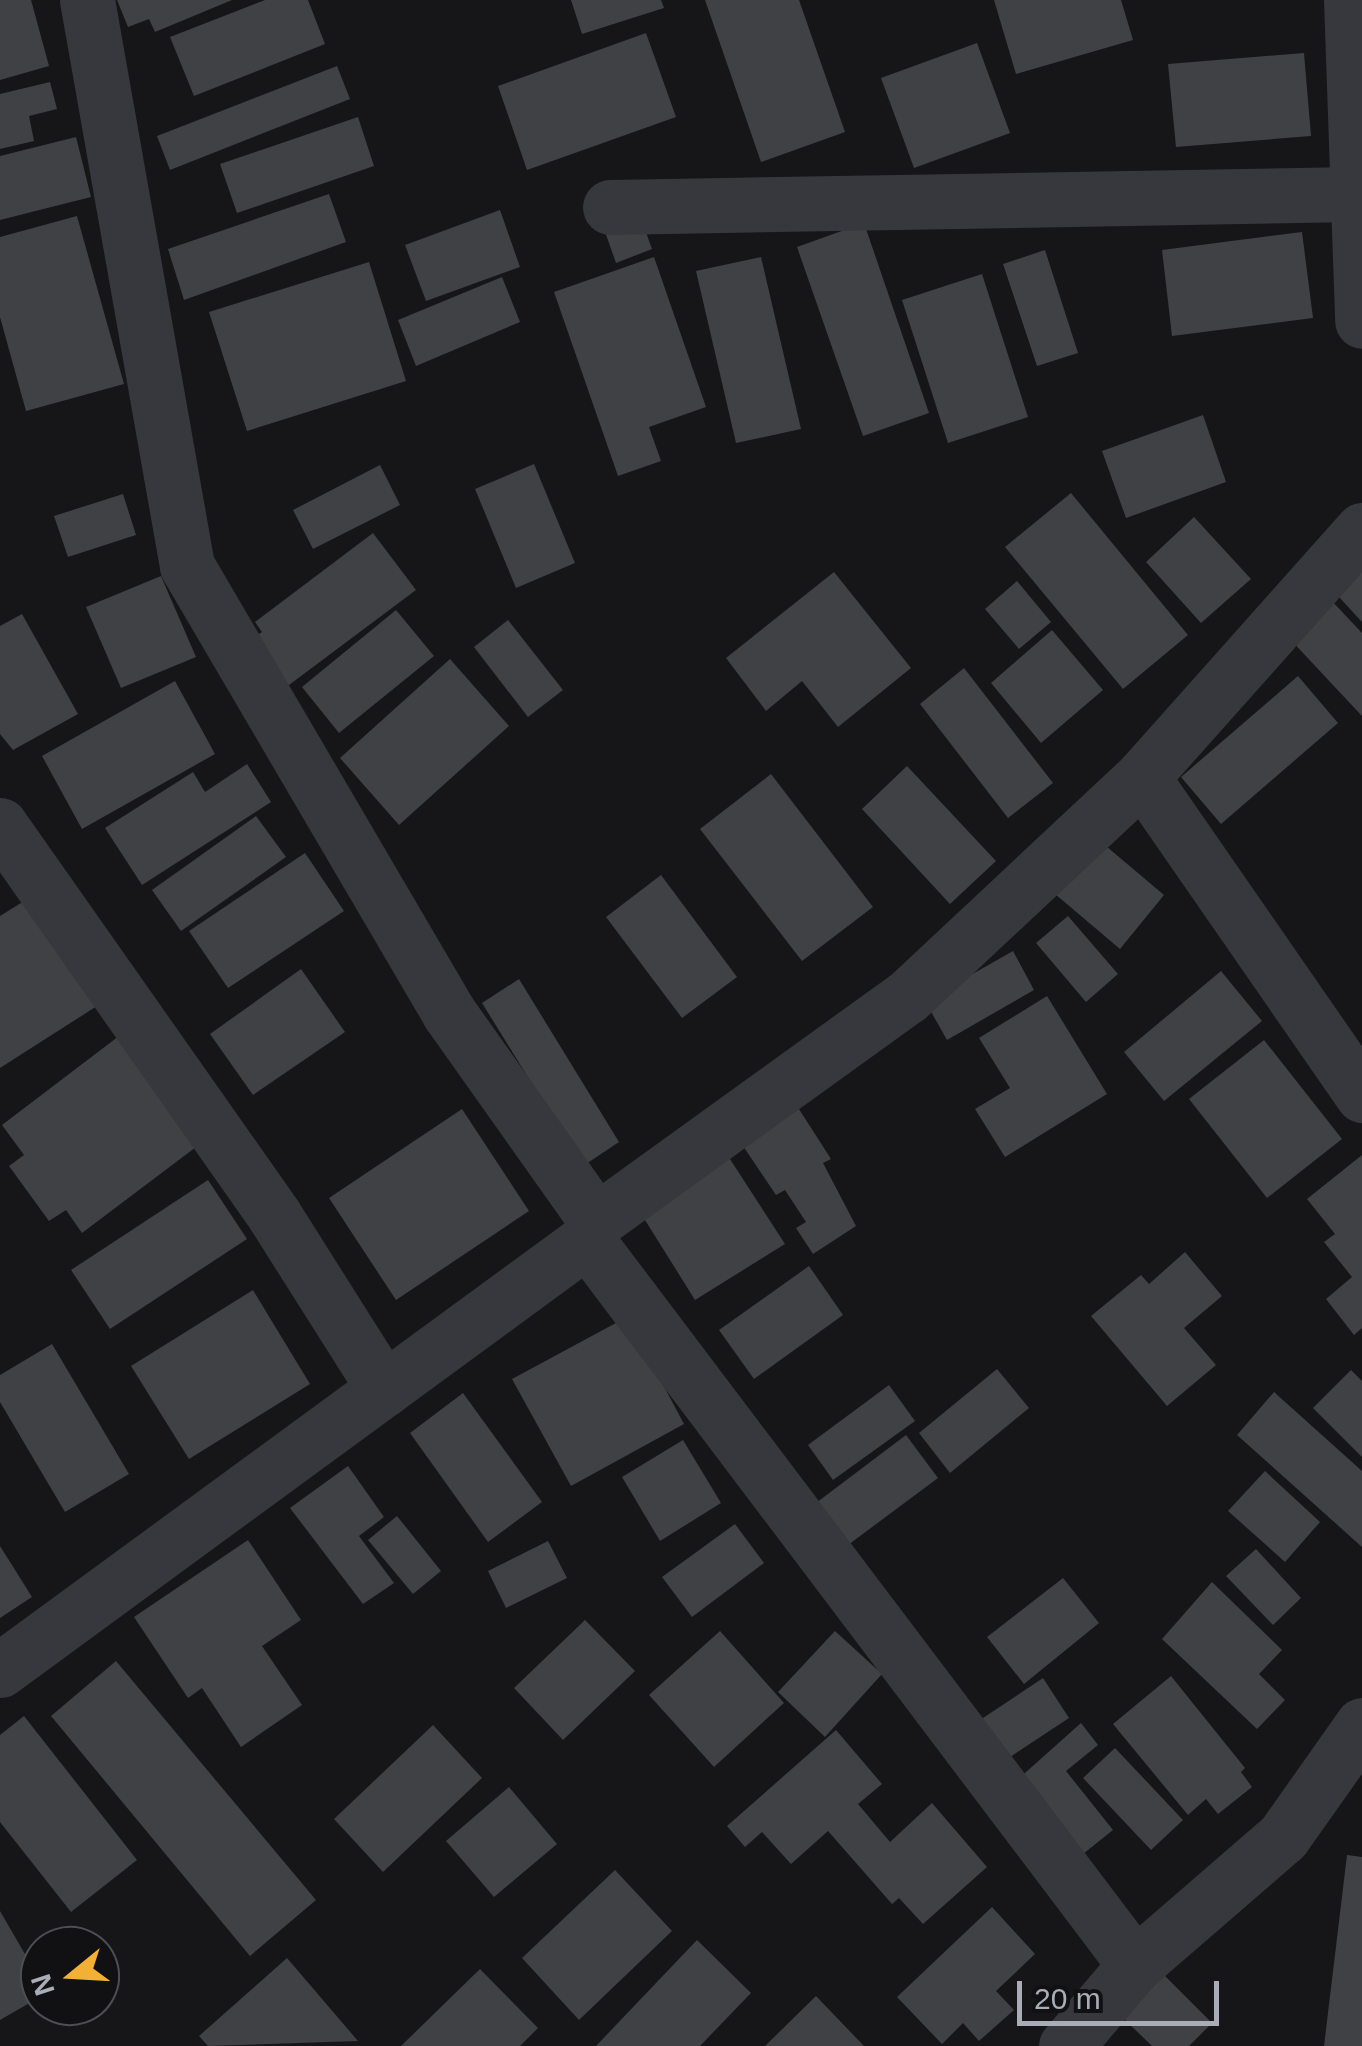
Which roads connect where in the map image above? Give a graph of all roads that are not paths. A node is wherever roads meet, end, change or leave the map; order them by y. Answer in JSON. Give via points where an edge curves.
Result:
{"nodes":[{"id":1,"x":87,"y":0,"type":"edge"},
{"id":2,"x":1351,"y":0,"type":"edge"},
{"id":3,"x":1355,"y":194,"type":"junction"},
{"id":4,"x":610,"y":207,"type":"dead end"},
{"id":5,"x":1362,"y":321,"type":"edge"},
{"id":6,"x":1362,"y":530,"type":"edge"},
{"id":7,"x":1142,"y":777,"type":"junction"},
{"id":8,"x":0,"y":826,"type":"edge"},
{"id":9,"x":1362,"y":1096,"type":"edge"},
{"id":10,"x":591,"y":1230,"type":"junction"},
{"id":11,"x":384,"y":1389,"type":"junction"},
{"id":12,"x":0,"y":1670,"type":"edge"},
{"id":13,"x":1362,"y":1726,"type":"edge"},
{"id":14,"x":1135,"y":1965,"type":"junction"},
{"id":15,"x":1094,"y":2037,"type":"edge"}],
"edges":[{"from":1,"to":10,"type":"street","via":[[186,566],[449,1013]]},
{"from":2,"to":3,"type":"street"},
{"from":3,"to":4,"type":"street"},
{"from":3,"to":5,"type":"street"},
{"from":6,"to":7,"type":"street"},
{"from":7,"to":9,"type":"street"},
{"from":7,"to":10,"type":"street","via":[[907,997]]},
{"from":8,"to":11,"type":"street","via":[[274,1214]]},
{"from":10,"to":11,"type":"street"},
{"from":10,"to":14,"type":"street"},
{"from":11,"to":12,"type":"street"},
{"from":13,"to":14,"type":"street","via":[[1283,1838]]},
{"from":14,"to":15,"type":"street"}]}
